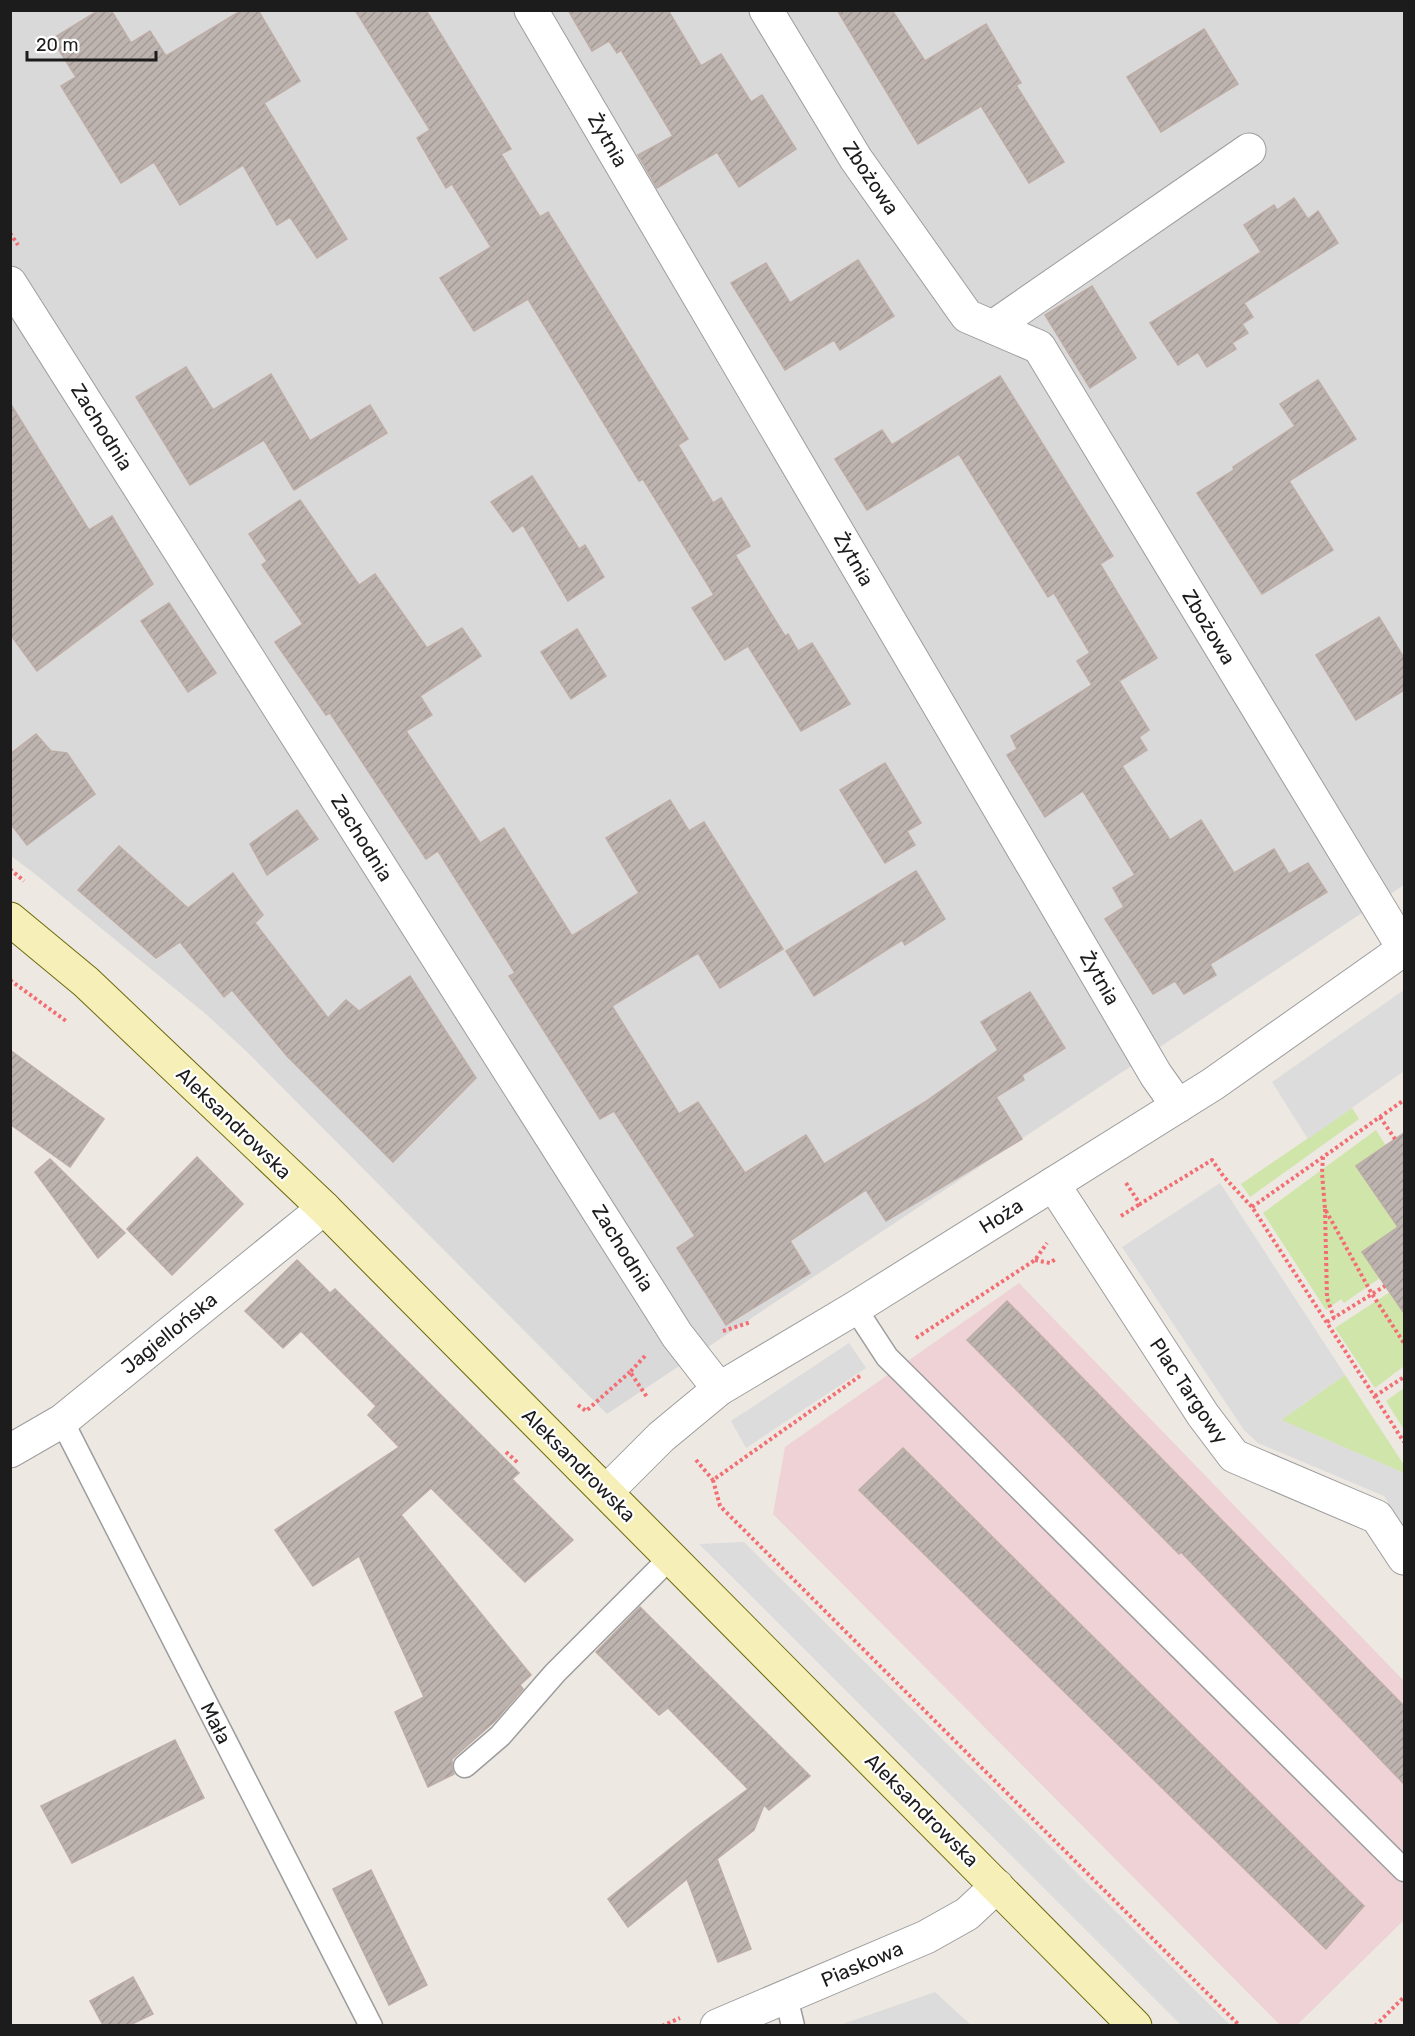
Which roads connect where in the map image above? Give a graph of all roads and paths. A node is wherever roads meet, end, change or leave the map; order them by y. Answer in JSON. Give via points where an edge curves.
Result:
{"nodes":[{"id":1,"x":531,"y":10,"type":"edge"},
{"id":2,"x":766,"y":10,"type":"edge"},
{"id":3,"x":1249,"y":150,"type":"dead end"},
{"id":4,"x":10,"y":283,"type":"edge"},
{"id":5,"x":993,"y":327,"type":"junction"},
{"id":6,"x":10,"y":919,"type":"edge"},
{"id":7,"x":1404,"y":949,"type":"edge"},
{"id":8,"x":1404,"y":1100,"type":"edge"},
{"id":9,"x":1178,"y":1107,"type":"junction"},
{"id":10,"x":1380,"y":1117,"type":"junction"},
{"id":11,"x":1395,"y":1139,"type":"dead end"},
{"id":12,"x":1323,"y":1157,"type":"junction"},
{"id":13,"x":1122,"y":1177,"type":"dead end"},
{"id":14,"x":1061,"y":1197,"type":"junction"},
{"id":15,"x":1252,"y":1207,"type":"junction"},
{"id":16,"x":324,"y":1208,"type":"junction"},
{"id":17,"x":1325,"y":1209,"type":"junction"},
{"id":18,"x":1385,"y":1286,"type":"dead end"},
{"id":19,"x":1372,"y":1294,"type":"junction"},
{"id":20,"x":855,"y":1308,"type":"junction"},
{"id":21,"x":762,"y":1318,"type":"dead end"},
{"id":22,"x":1334,"y":1318,"type":"junction"},
{"id":23,"x":1327,"y":1322,"type":"junction"},
{"id":24,"x":677,"y":1335,"type":"junction"},
{"id":25,"x":1404,"y":1343,"type":"edge"},
{"id":26,"x":887,"y":1357,"type":"junction"},
{"id":27,"x":1404,"y":1377,"type":"edge"},
{"id":28,"x":719,"y":1389,"type":"junction"},
{"id":29,"x":1375,"y":1397,"type":"junction"},
{"id":30,"x":62,"y":1421,"type":"junction"},
{"id":31,"x":1404,"y":1442,"type":"edge"},
{"id":32,"x":10,"y":1451,"type":"edge"},
{"id":33,"x":606,"y":1492,"type":"junction"},
{"id":34,"x":671,"y":1557,"type":"junction"},
{"id":35,"x":1404,"y":1558,"type":"edge"},
{"id":36,"x":465,"y":1766,"type":"dead end"},
{"id":37,"x":1404,"y":1870,"type":"edge"},
{"id":38,"x":997,"y":1886,"type":"junction"},
{"id":39,"x":1404,"y":1997,"type":"edge"},
{"id":40,"x":790,"y":2011,"type":"edge"},
{"id":41,"x":371,"y":2025,"type":"edge"},
{"id":42,"x":717,"y":2025,"type":"edge"},
{"id":43,"x":1135,"y":2025,"type":"edge"},
{"id":44,"x":1240,"y":2025,"type":"edge"},
{"id":45,"x":1375,"y":2025,"type":"edge"}],
"edges":[{"from":1,"to":9,"type":"street","name":"Żytnia"},
{"from":2,"to":5,"type":"street","name":"Zbożowa","via":[[856,159],[967,316]]},
{"from":3,"to":5,"type":"street"},
{"from":4,"to":24,"type":"street","name":"Zachodnia"},
{"from":5,"to":7,"type":"street","name":"Zbożowa","via":[[1039,347]]},
{"from":6,"to":16,"type":"main road","name":"Aleksandrowska","via":[[93,989]]},
{"from":7,"to":9,"type":"street","name":"Hoża"},
{"from":8,"to":10,"type":"path"},
{"from":9,"to":14,"type":"street","name":"Hoża"},
{"from":10,"to":11,"type":"path"},
{"from":10,"to":12,"type":"path"},
{"from":12,"to":15,"type":"path"},
{"from":12,"to":17,"type":"path"},
{"from":13,"to":15,"type":"path","via":[[1140,1204],[1212,1160]]},
{"from":14,"to":20,"type":"street","name":"Hoża"},
{"from":14,"to":26,"type":"path","via":[[1035,1260]]},
{"from":14,"to":35,"type":"street","name":"Plac Targowy","via":[[1203,1415],[1234,1456],[1377,1517]]},
{"from":15,"to":23,"type":"path"},
{"from":16,"to":30,"type":"street","name":"Jagiellońska"},
{"from":16,"to":33,"type":"main road","name":"Aleksandrowska"},
{"from":17,"to":19,"type":"path"},
{"from":17,"to":22,"type":"path","via":[[1327,1298]]},
{"from":18,"to":19,"type":"path"},
{"from":19,"to":22,"type":"path"},
{"from":19,"to":25,"type":"path"},
{"from":20,"to":26,"type":"lane"},
{"from":20,"to":28,"type":"street","name":"Hoża"},
{"from":21,"to":24,"type":"path","via":[[718,1333],[708,1318]]},
{"from":22,"to":23,"type":"path"},
{"from":23,"to":29,"type":"path"},
{"from":24,"to":28,"type":"street","name":"Zachodnia"},
{"from":26,"to":37,"type":"lane"},
{"from":26,"to":44,"type":"path","via":[[713,1480],[720,1506]]},
{"from":27,"to":29,"type":"path"},
{"from":28,"to":33,"type":"street","name":"Hoża","via":[[661,1437]]},
{"from":29,"to":31,"type":"path"},
{"from":30,"to":32,"type":"street","name":"Jagiellońska"},
{"from":30,"to":41,"type":"lane","name":"Mała"},
{"from":33,"to":34,"type":"main road","name":"Aleksandrowska"},
{"from":34,"to":36,"type":"lane","via":[[555,1673],[500,1736]]},
{"from":34,"to":38,"type":"main road","name":"Aleksandrowska"},
{"from":38,"to":40,"type":"street","name":"Piaskowa","via":[[967,1914]]},
{"from":38,"to":43,"type":"main road","name":"Aleksandrowska"},
{"from":39,"to":45,"type":"path"},
{"from":40,"to":42,"type":"street","name":"Piaskowa"}]}
